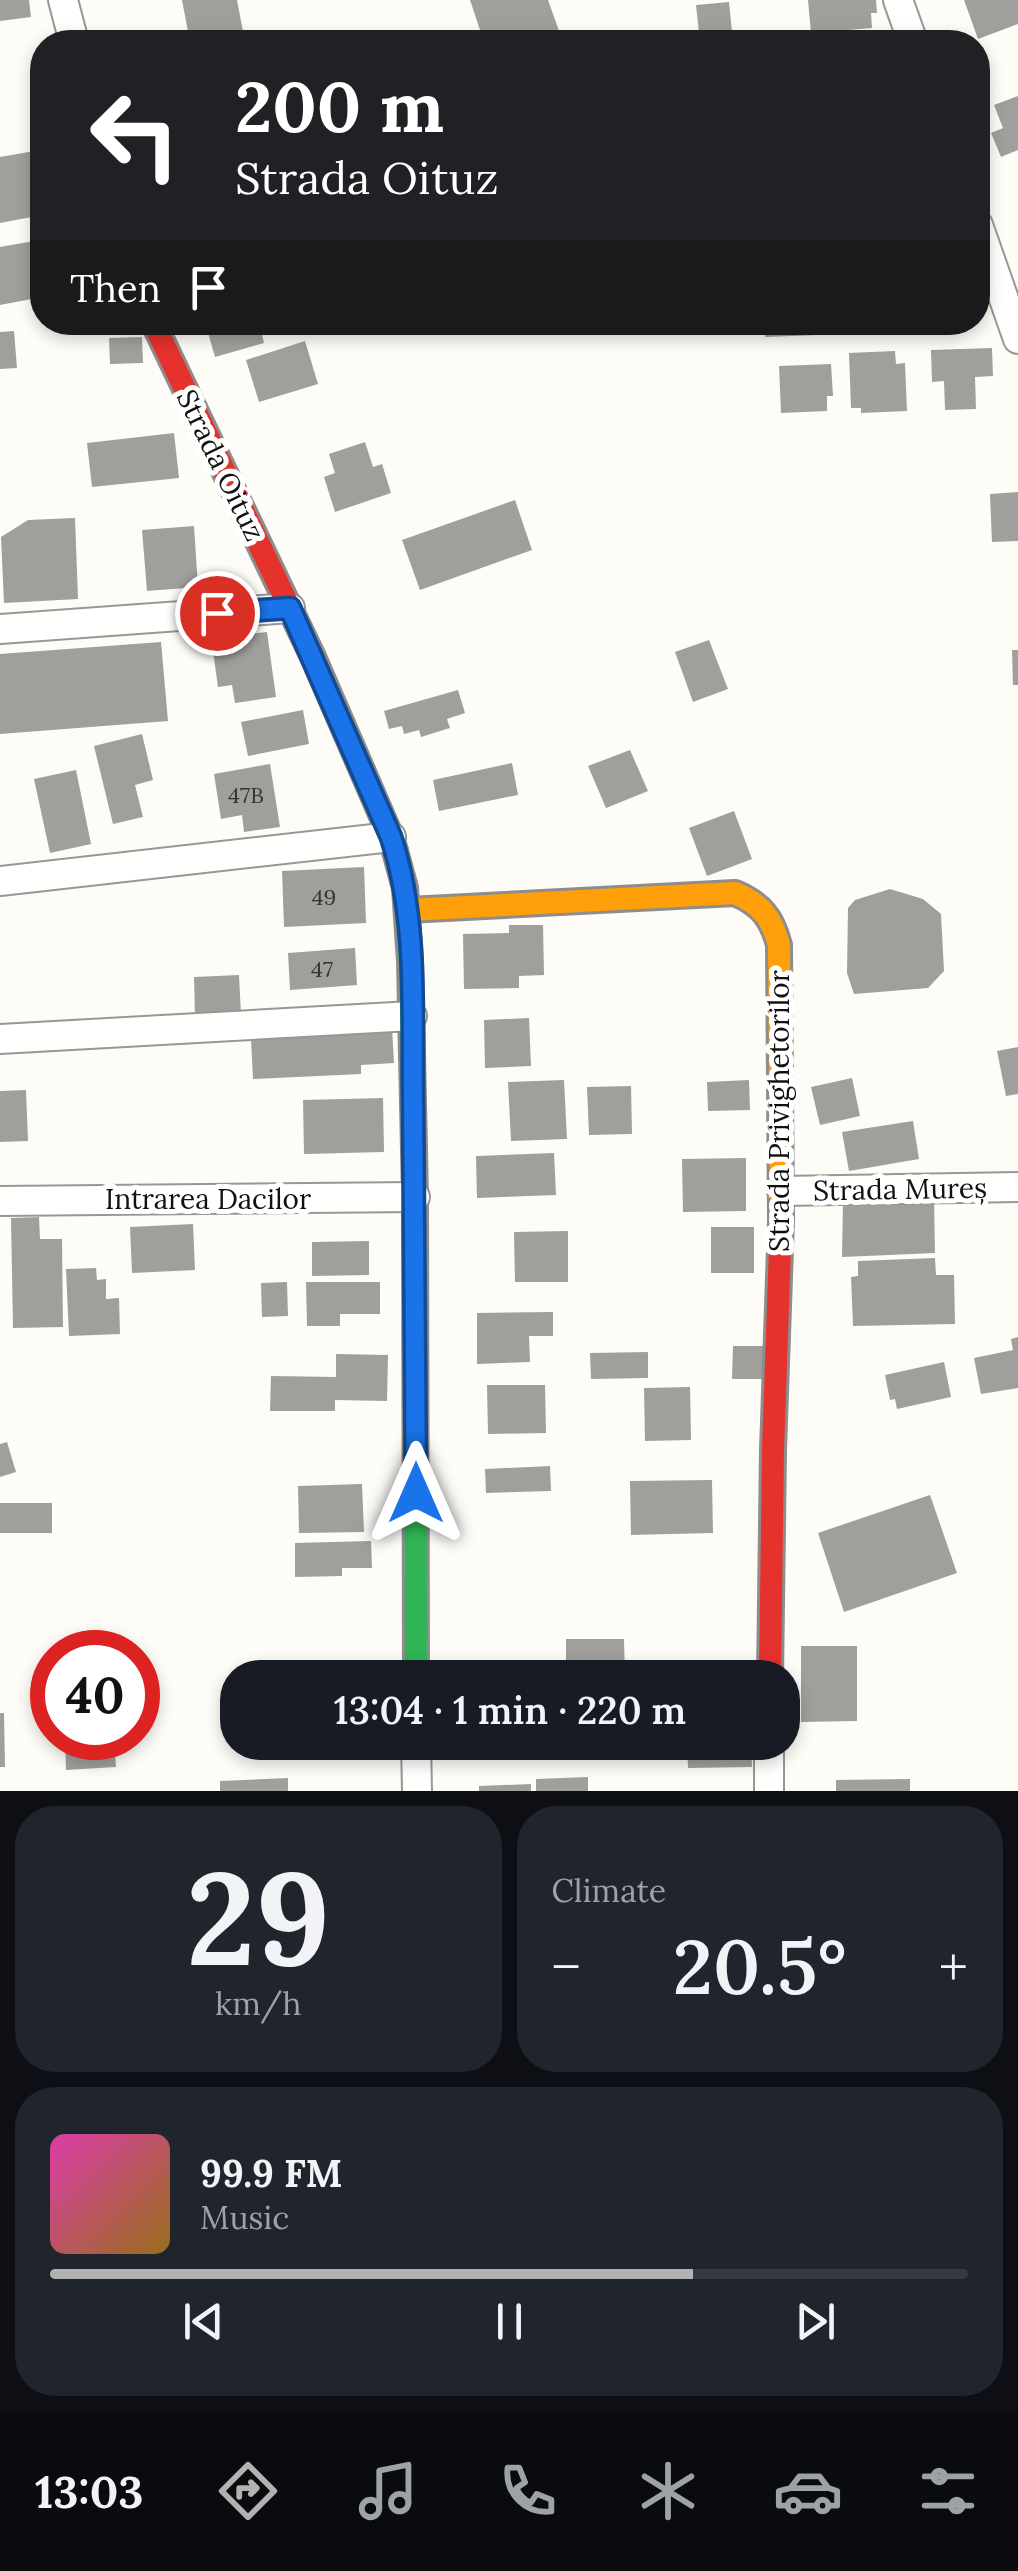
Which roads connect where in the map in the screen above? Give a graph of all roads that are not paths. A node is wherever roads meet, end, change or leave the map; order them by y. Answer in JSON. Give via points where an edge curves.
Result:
{"nodes":[{"id":1,"x":62,"y":0,"type":"edge"},
{"id":2,"x":898,"y":0,"type":"edge"},
{"id":3,"x":71,"y":30,"type":"edge"},
{"id":4,"x":909,"y":30,"type":"edge"},
{"id":5,"x":990,"y":259,"type":"edge"},
{"id":6,"x":159,"y":335,"type":"edge"},
{"id":7,"x":1018,"y":339,"type":"edge"},
{"id":8,"x":290,"y":608,"type":"junction"},
{"id":9,"x":0,"y":629,"type":"edge"},
{"id":10,"x":391,"y":837,"type":"junction"},
{"id":11,"x":0,"y":881,"type":"edge"},
{"id":12,"x":408,"y":910,"type":"junction"},
{"id":13,"x":412,"y":1016,"type":"junction"},
{"id":14,"x":0,"y":1039,"type":"edge"},
{"id":15,"x":1018,"y":1187,"type":"edge"},
{"id":16,"x":782,"y":1192,"type":"junction"},
{"id":17,"x":415,"y":1197,"type":"junction"},
{"id":18,"x":0,"y":1201,"type":"edge"},
{"id":19,"x":416,"y":1660,"type":"edge"},
{"id":20,"x":770,"y":1660,"type":"edge"},
{"id":21,"x":416,"y":1760,"type":"edge"},
{"id":22,"x":769,"y":1760,"type":"edge"},
{"id":23,"x":416,"y":1791,"type":"edge"},
{"id":24,"x":769,"y":1791,"type":"edge"}],
"edges":[{"from":1,"to":3,"type":"street"},
{"from":2,"to":4,"type":"street"},
{"from":5,"to":7,"type":"street"},
{"from":6,"to":8,"type":"street","name":"Strada Oituz"},
{"from":8,"to":9,"type":"street"},
{"from":8,"to":10,"type":"street","name":"Strada Oituz"},
{"from":10,"to":11,"type":"street"},
{"from":10,"to":12,"type":"street","name":"Strada Oituz"},
{"from":12,"to":13,"type":"street","name":"Strada Oituz"},
{"from":12,"to":16,"type":"street","name":"Strada Privighetorilor","via":[[735,893],[753,900],[767,912],[778,945]]},
{"from":13,"to":14,"type":"street"},
{"from":13,"to":17,"type":"street","name":"Strada Oituz"},
{"from":15,"to":16,"type":"street","name":"Strada Mureș"},
{"from":16,"to":20,"type":"street","name":"Strada Privighetorilor"},
{"from":17,"to":18,"type":"street","name":"Intrarea Dacilor"},
{"from":17,"to":19,"type":"street","name":"Strada Oituz"},
{"from":21,"to":23,"type":"street"},
{"from":22,"to":24,"type":"street"}]}
